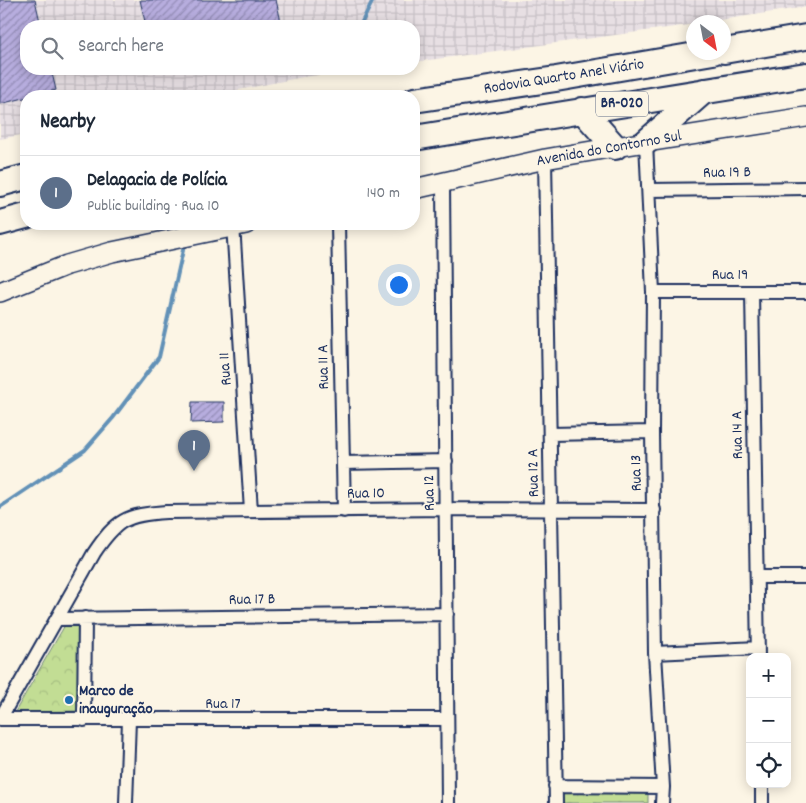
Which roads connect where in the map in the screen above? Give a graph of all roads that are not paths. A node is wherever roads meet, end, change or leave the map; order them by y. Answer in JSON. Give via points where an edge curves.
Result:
{"nodes":[{"id":1,"x":806,"y":37,"type":"edge"},
{"id":2,"x":731,"y":50,"type":"edge"},
{"id":3,"x":686,"y":57,"type":"edge"},
{"id":4,"x":806,"y":75,"type":"edge"},
{"id":5,"x":556,"y":79,"type":"junction"},
{"id":6,"x":704,"y":91,"type":"junction"},
{"id":7,"x":420,"y":99,"type":"edge"},
{"id":8,"x":582,"y":110,"type":"junction"},
{"id":9,"x":806,"y":118,"type":"edge"},
{"id":10,"x":506,"y":122,"type":"junction"},
{"id":11,"x":420,"y":137,"type":"edge"},
{"id":12,"x":646,"y":142,"type":"junction"},
{"id":13,"x":615,"y":147,"type":"junction"},
{"id":14,"x":545,"y":159,"type":"junction"},
{"id":15,"x":20,"y":179,"type":"edge"},
{"id":16,"x":442,"y":183,"type":"junction"},
{"id":17,"x":0,"y":184,"type":"edge"},
{"id":18,"x":420,"y":188,"type":"edge"},
{"id":19,"x":806,"y":188,"type":"edge"},
{"id":20,"x":649,"y":190,"type":"junction"},
{"id":21,"x":20,"y":218,"type":"edge"},
{"id":22,"x":0,"y":223,"type":"edge"},
{"id":23,"x":214,"y":230,"type":"edge"},
{"id":24,"x":237,"y":230,"type":"edge"},
{"id":25,"x":338,"y":230,"type":"edge"},
{"id":26,"x":0,"y":292,"type":"edge"},
{"id":27,"x":653,"y":292,"type":"junction"},
{"id":28,"x":752,"y":292,"type":"junction"},
{"id":29,"x":806,"y":292,"type":"edge"},
{"id":30,"x":652,"y":432,"type":"junction"},
{"id":31,"x":550,"y":434,"type":"junction"},
{"id":32,"x":446,"y":461,"type":"junction"},
{"id":33,"x":342,"y":463,"type":"junction"},
{"id":34,"x":446,"y":509,"type":"junction"},
{"id":35,"x":551,"y":509,"type":"junction"},
{"id":36,"x":344,"y":510,"type":"junction"},
{"id":37,"x":654,"y":510,"type":"junction"},
{"id":38,"x":251,"y":511,"type":"junction"},
{"id":39,"x":757,"y":577,"type":"junction"},
{"id":40,"x":806,"y":577,"type":"edge"},
{"id":41,"x":446,"y":614,"type":"junction"},
{"id":42,"x":85,"y":618,"type":"junction"},
{"id":43,"x":58,"y":619,"type":"junction"},
{"id":44,"x":758,"y":652,"type":"edge"},
{"id":45,"x":655,"y":653,"type":"junction"},
{"id":46,"x":0,"y":719,"type":"edge"},
{"id":47,"x":447,"y":719,"type":"junction"},
{"id":48,"x":84,"y":720,"type":"junction"},
{"id":49,"x":129,"y":720,"type":"junction"},
{"id":50,"x":555,"y":786,"type":"junction"},
{"id":51,"x":663,"y":787,"type":"junction"},
{"id":52,"x":762,"y":788,"type":"edge"},
{"id":53,"x":126,"y":803,"type":"edge"},
{"id":54,"x":448,"y":803,"type":"edge"},
{"id":55,"x":556,"y":803,"type":"edge"},
{"id":56,"x":662,"y":803,"type":"edge"},
{"id":57,"x":762,"y":803,"type":"edge"}],
"edges":[{"from":1,"to":2,"type":"highway"},
{"from":3,"to":5,"type":"highway","name":"Rodovia Quarto Anel Viário","number":"BR-020"},
{"from":4,"to":6,"type":"highway","number":"BR-020"},
{"from":5,"to":7,"type":"highway","name":"Rodovia Quarto Anel Viário","number":"BR-020"},
{"from":5,"to":10,"type":"highway","via":[[518,101]]},
{"from":6,"to":8,"type":"highway","number":"BR-020"},
{"from":6,"to":12,"type":"highway"},
{"from":8,"to":10,"type":"highway","number":"BR-020"},
{"from":8,"to":13,"type":"highway"},
{"from":9,"to":12,"type":"street","name":"Avenida do Contorno Sul"},
{"from":10,"to":11,"type":"highway","number":"BR-020"},
{"from":12,"to":13,"type":"street","name":"Avenida do Contorno Sul"},
{"from":12,"to":20,"type":"street","name":"Rua 13"},
{"from":13,"to":14,"type":"street","name":"Avenida do Contorno Sul"},
{"from":14,"to":16,"type":"street","name":"Avenida do Contorno Sul"},
{"from":14,"to":31,"type":"street","name":"Rua 12 A"},
{"from":15,"to":17,"type":"highway"},
{"from":16,"to":18,"type":"street","name":"Avenida do Contorno Sul"},
{"from":16,"to":32,"type":"street","name":"Rua 12"},
{"from":19,"to":20,"type":"street","name":"Rua 19 B"},
{"from":20,"to":27,"type":"street","name":"Rua 13"},
{"from":21,"to":22,"type":"highway"},
{"from":23,"to":26,"type":"street","via":[[67,265]]},
{"from":24,"to":38,"type":"street","name":"Rua 11"},
{"from":25,"to":33,"type":"street","name":"Rua 11 A"},
{"from":27,"to":28,"type":"street","name":"Rua 19"},
{"from":27,"to":30,"type":"street","name":"Rua 13"},
{"from":28,"to":29,"type":"street","name":"Rua 19"},
{"from":28,"to":39,"type":"street","name":"Rua 14 A"},
{"from":30,"to":31,"type":"street"},
{"from":30,"to":37,"type":"street","name":"Rua 13"},
{"from":31,"to":35,"type":"street","name":"Rua 12 A"},
{"from":32,"to":33,"type":"street"},
{"from":32,"to":34,"type":"street","name":"Rua 12"},
{"from":33,"to":36,"type":"street","name":"Rua 11 A"},
{"from":34,"to":35,"type":"street","name":"Rua 10"},
{"from":34,"to":36,"type":"street","name":"Rua 10"},
{"from":34,"to":41,"type":"street","name":"Rua 12"},
{"from":35,"to":37,"type":"street","name":"Rua 10"},
{"from":35,"to":50,"type":"street","name":"Rua 12 A"},
{"from":36,"to":38,"type":"street","name":"Rua 10"},
{"from":37,"to":45,"type":"street","name":"Rua 13"},
{"from":38,"to":43,"type":"street","name":"Rua 10","via":[[166,512],[130,517],[112,529],[94,553]]},
{"from":39,"to":40,"type":"street"},
{"from":39,"to":44,"type":"street","name":"Rua 14 A"},
{"from":41,"to":42,"type":"street","name":"Rua 17 B"},
{"from":41,"to":47,"type":"street","name":"Rua 12"},
{"from":42,"to":43,"type":"street","name":"Rua 17 B"},
{"from":42,"to":48,"type":"street"},
{"from":43,"to":46,"type":"street","name":"Rua 10"},
{"from":44,"to":45,"type":"street"},
{"from":45,"to":51,"type":"street","name":"Rua 13"},
{"from":46,"to":48,"type":"street","name":"Rua 17"},
{"from":47,"to":49,"type":"street","name":"Rua 17"},
{"from":47,"to":54,"type":"street","name":"Rua 12"},
{"from":48,"to":49,"type":"street","name":"Rua 17"},
{"from":49,"to":53,"type":"street"},
{"from":50,"to":51,"type":"street"},
{"from":50,"to":55,"type":"street","name":"Rua 12 A"},
{"from":51,"to":56,"type":"street","name":"Rua 13"},
{"from":52,"to":57,"type":"street"}]}
